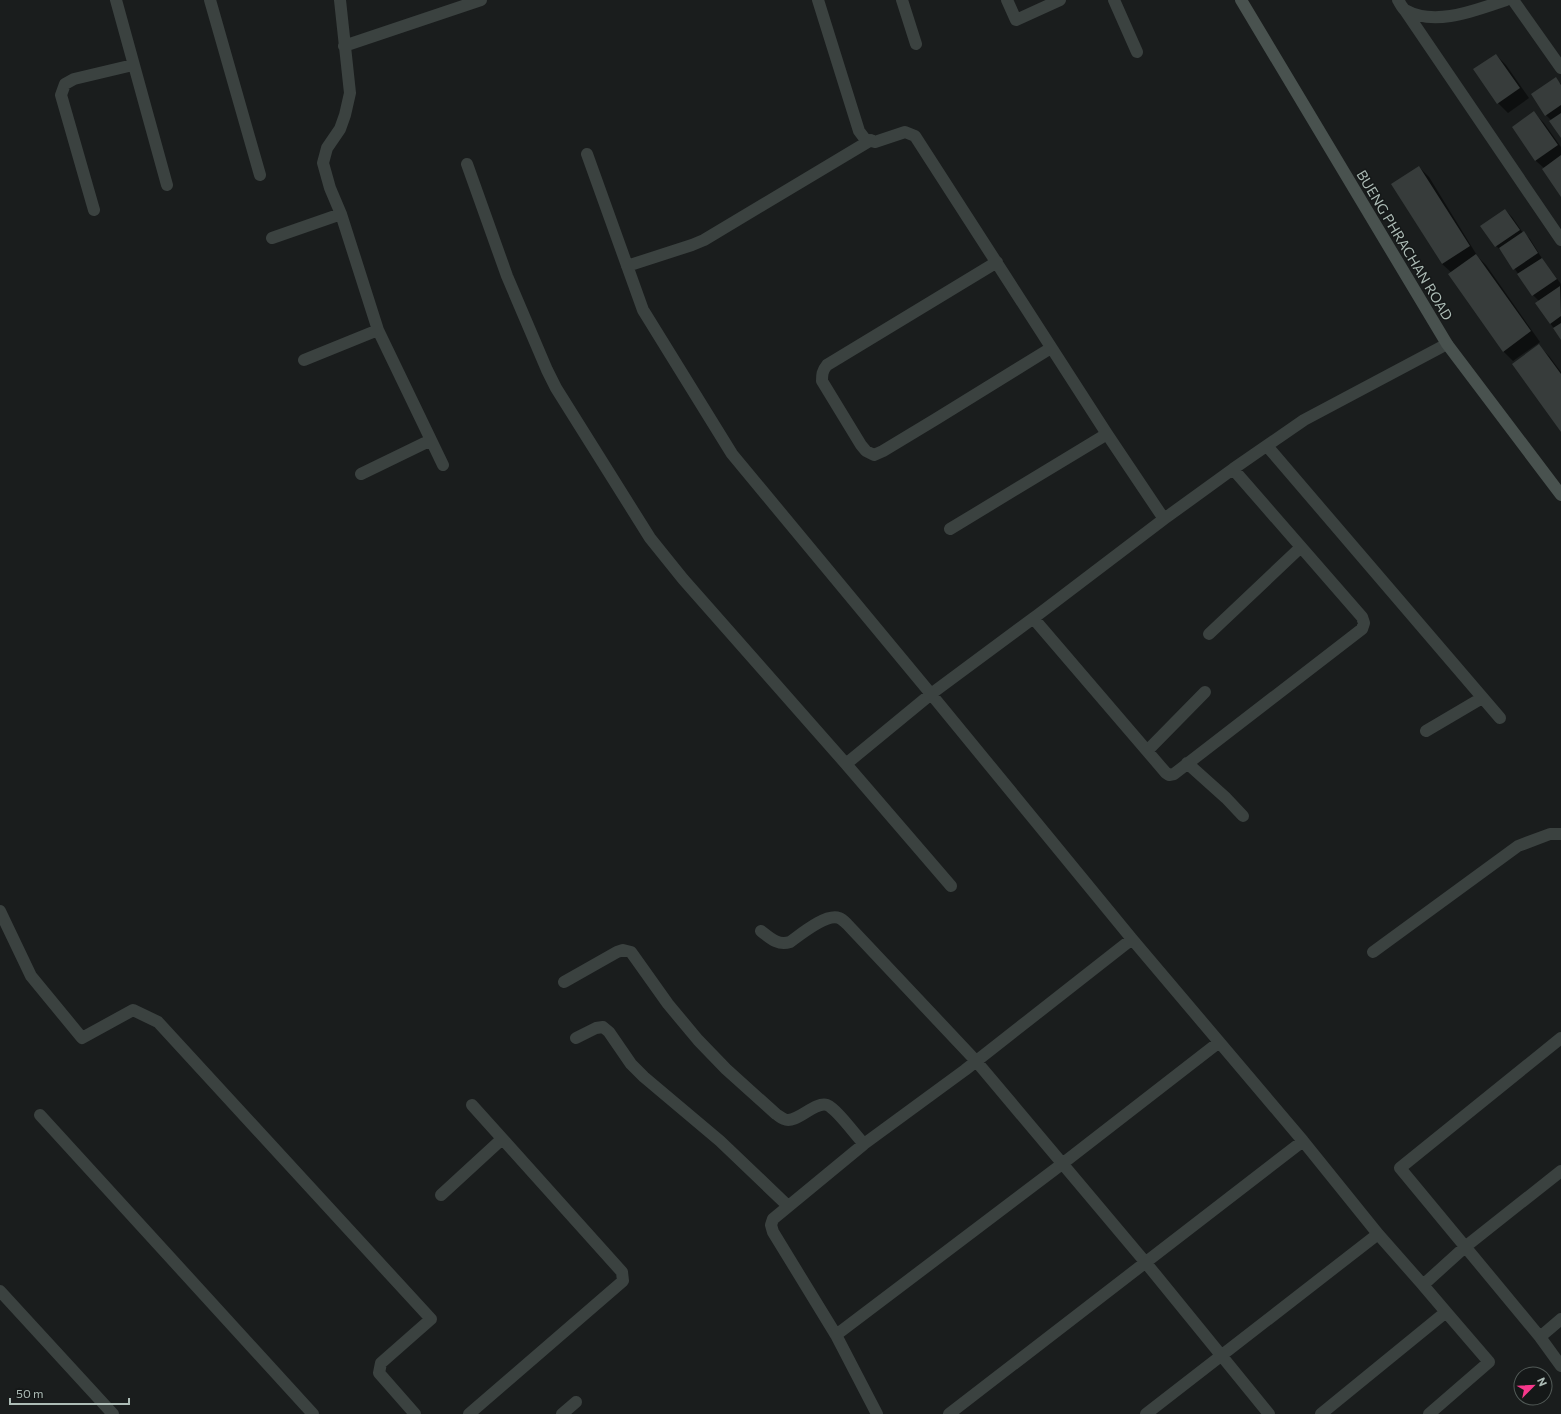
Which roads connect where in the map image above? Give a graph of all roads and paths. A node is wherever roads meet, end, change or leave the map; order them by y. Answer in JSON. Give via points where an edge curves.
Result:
{"nodes":[{"id":1,"x":116,"y":0,"type":"edge"},
{"id":2,"x":210,"y":0,"type":"edge"},
{"id":3,"x":340,"y":0,"type":"edge"},
{"id":4,"x":481,"y":0,"type":"edge"},
{"id":5,"x":818,"y":0,"type":"edge"},
{"id":6,"x":902,"y":0,"type":"edge"},
{"id":7,"x":1007,"y":0,"type":"edge"},
{"id":8,"x":1060,"y":0,"type":"edge"},
{"id":9,"x":1114,"y":0,"type":"edge"},
{"id":10,"x":1241,"y":0,"type":"edge"},
{"id":11,"x":1506,"y":0,"type":"edge"},
{"id":12,"x":1513,"y":0,"type":"edge"},
{"id":13,"x":1401,"y":5,"type":"edge"},
{"id":14,"x":916,"y":44,"type":"dead end"},
{"id":15,"x":344,"y":46,"type":"junction"},
{"id":16,"x":1137,"y":52,"type":"dead end"},
{"id":17,"x":133,"y":65,"type":"junction"},
{"id":18,"x":1561,"y":68,"type":"edge"},
{"id":19,"x":871,"y":140,"type":"junction"},
{"id":20,"x":587,"y":154,"type":"dead end"},
{"id":21,"x":467,"y":164,"type":"dead end"},
{"id":22,"x":260,"y":175,"type":"dead end"},
{"id":23,"x":167,"y":185,"type":"dead end"},
{"id":24,"x":94,"y":210,"type":"dead end"},
{"id":25,"x":341,"y":214,"type":"junction"},
{"id":26,"x":272,"y":238,"type":"dead end"},
{"id":27,"x":1561,"y":240,"type":"edge"},
{"id":28,"x":997,"y":262,"type":"junction"},
{"id":29,"x":627,"y":266,"type":"junction"},
{"id":30,"x":378,"y":330,"type":"junction"},
{"id":31,"x":1447,"y":344,"type":"junction"},
{"id":32,"x":1051,"y":348,"type":"junction"},
{"id":33,"x":304,"y":360,"type":"dead end"},
{"id":34,"x":1107,"y":434,"type":"junction"},
{"id":35,"x":431,"y":440,"type":"junction"},
{"id":36,"x":1267,"y":446,"type":"junction"},
{"id":37,"x":443,"y":465,"type":"dead end"},
{"id":38,"x":1233,"y":469,"type":"junction"},
{"id":39,"x":362,"y":474,"type":"dead end"},
{"id":40,"x":1561,"y":495,"type":"edge"},
{"id":41,"x":1164,"y":519,"type":"junction"},
{"id":42,"x":950,"y":529,"type":"dead end"},
{"id":43,"x":1301,"y":547,"type":"junction"},
{"id":44,"x":1034,"y":619,"type":"junction"},
{"id":45,"x":1209,"y":634,"type":"dead end"},
{"id":46,"x":1205,"y":692,"type":"dead end"},
{"id":47,"x":931,"y":694,"type":"junction"},
{"id":48,"x":1482,"y":698,"type":"junction"},
{"id":49,"x":1500,"y":718,"type":"dead end"},
{"id":50,"x":1426,"y":731,"type":"dead end"},
{"id":51,"x":1147,"y":751,"type":"junction"},
{"id":52,"x":1188,"y":763,"type":"junction"},
{"id":53,"x":846,"y":764,"type":"junction"},
{"id":54,"x":1243,"y":816,"type":"dead end"},
{"id":55,"x":1561,"y":834,"type":"edge"},
{"id":56,"x":951,"y":886,"type":"dead end"},
{"id":57,"x":0,"y":912,"type":"edge"},
{"id":58,"x":761,"y":931,"type":"dead end"},
{"id":59,"x":1132,"y":940,"type":"junction"},
{"id":60,"x":1373,"y":952,"type":"dead end"},
{"id":61,"x":564,"y":982,"type":"dead end"},
{"id":62,"x":576,"y":1038,"type":"dead end"},
{"id":63,"x":1561,"y":1038,"type":"edge"},
{"id":64,"x":1218,"y":1043,"type":"junction"},
{"id":65,"x":976,"y":1061,"type":"junction"},
{"id":66,"x":472,"y":1105,"type":"dead end"},
{"id":67,"x":40,"y":1115,"type":"dead end"},
{"id":68,"x":502,"y":1139,"type":"junction"},
{"id":69,"x":1303,"y":1141,"type":"junction"},
{"id":70,"x":864,"y":1144,"type":"junction"},
{"id":71,"x":1062,"y":1164,"type":"junction"},
{"id":72,"x":1561,"y":1171,"type":"edge"},
{"id":73,"x":442,"y":1196,"type":"dead end"},
{"id":74,"x":788,"y":1206,"type":"junction"},
{"id":75,"x":1378,"y":1234,"type":"junction"},
{"id":76,"x":1466,"y":1247,"type":"junction"},
{"id":77,"x":1146,"y":1263,"type":"junction"},
{"id":78,"x":1423,"y":1285,"type":"junction"},
{"id":79,"x":0,"y":1291,"type":"edge"},
{"id":80,"x":1446,"y":1312,"type":"junction"},
{"id":81,"x":1561,"y":1319,"type":"edge"},
{"id":82,"x":836,"y":1334,"type":"junction"},
{"id":83,"x":1540,"y":1337,"type":"junction"},
{"id":84,"x":1221,"y":1356,"type":"junction"},
{"id":85,"x":1561,"y":1366,"type":"edge"},
{"id":86,"x":576,"y":1402,"type":"dead end"},
{"id":87,"x":113,"y":1414,"type":"edge"},
{"id":88,"x":313,"y":1414,"type":"edge"},
{"id":89,"x":415,"y":1414,"type":"edge"},
{"id":90,"x":469,"y":1414,"type":"edge"},
{"id":91,"x":562,"y":1414,"type":"edge"},
{"id":92,"x":877,"y":1414,"type":"edge"},
{"id":93,"x":949,"y":1414,"type":"edge"},
{"id":94,"x":1146,"y":1414,"type":"edge"},
{"id":95,"x":1268,"y":1414,"type":"edge"},
{"id":96,"x":1321,"y":1414,"type":"edge"},
{"id":97,"x":1429,"y":1414,"type":"edge"}],
"edges":[{"from":1,"to":17,"type":"street"},
{"from":2,"to":22,"type":"street"},
{"from":3,"to":15,"type":"street"},
{"from":4,"to":15,"type":"street"},
{"from":5,"to":19,"type":"street","via":[[859,131],[865,139]]},
{"from":6,"to":14,"type":"street"},
{"from":7,"to":8,"type":"street","via":[[1016,20]]},
{"from":9,"to":16,"type":"street"},
{"from":10,"to":31,"type":"street","name":"BUENG PHRACHAN ROAD"},
{"from":11,"to":13,"type":"street","via":[[1466,14],[1428,18]]},
{"from":12,"to":18,"type":"street"},
{"from":13,"to":27,"type":"street"},
{"from":15,"to":25,"type":"street","via":[[350,93],[346,115],[327,148],[323,163]]},
{"from":17,"to":23,"type":"street"},
{"from":17,"to":24,"type":"street","via":[[74,79],[65,84],[61,96]]},
{"from":19,"to":28,"type":"street","via":[[875,142],[905,132],[915,136]]},
{"from":19,"to":29,"type":"street","via":[[704,240]]},
{"from":20,"to":29,"type":"street"},
{"from":21,"to":53,"type":"street","via":[[507,276],[546,370],[650,538]]},
{"from":25,"to":26,"type":"street"},
{"from":25,"to":30,"type":"street"},
{"from":28,"to":32,"type":"street"},
{"from":28,"to":32,"type":"street","via":[[825,368],[822,382],[861,445],[866,451],[874,454],[883,451]]},
{"from":29,"to":47,"type":"street","via":[[643,310],[732,454]]},
{"from":30,"to":33,"type":"street"},
{"from":30,"to":35,"type":"street"},
{"from":31,"to":36,"type":"street","via":[[1304,420]]},
{"from":31,"to":40,"type":"street","name":"BUENG PHRACHAN ROAD"},
{"from":32,"to":34,"type":"street"},
{"from":34,"to":41,"type":"street"},
{"from":34,"to":42,"type":"street"},
{"from":35,"to":37,"type":"street"},
{"from":35,"to":39,"type":"street"},
{"from":36,"to":38,"type":"street"},
{"from":36,"to":48,"type":"street"},
{"from":38,"to":41,"type":"street"},
{"from":38,"to":43,"type":"street"},
{"from":41,"to":44,"type":"street"},
{"from":43,"to":45,"type":"street"},
{"from":43,"to":52,"type":"street","via":[[1362,617],[1362,629]]},
{"from":44,"to":47,"type":"street"},
{"from":44,"to":51,"type":"street"},
{"from":46,"to":51,"type":"street"},
{"from":47,"to":53,"type":"street"},
{"from":47,"to":59,"type":"street"},
{"from":48,"to":49,"type":"street"},
{"from":48,"to":50,"type":"street"},
{"from":51,"to":52,"type":"street","via":[[1169,775]]},
{"from":52,"to":54,"type":"street"},
{"from":53,"to":56,"type":"street"},
{"from":55,"to":60,"type":"street","via":[[1550,834],[1518,846]]},
{"from":57,"to":89,"type":"street","via":[[31,976],[82,1038],[133,1010],[158,1022],[431,1319],[381,1363],[379,1373]]},
{"from":58,"to":65,"type":"street","via":[[778,943],[784,944],[824,920],[839,918]]},
{"from":59,"to":64,"type":"street"},
{"from":59,"to":65,"type":"street"},
{"from":61,"to":70,"type":"street","via":[[617,952],[631,952],[668,1004],[698,1040],[776,1114],[784,1120],[791,1120],[820,1105],[827,1105]]},
{"from":62,"to":74,"type":"street","via":[[603,1027],[644,1078],[720,1141]]},
{"from":63,"to":76,"type":"street","via":[[1400,1168]]},
{"from":64,"to":69,"type":"street"},
{"from":64,"to":71,"type":"street"},
{"from":65,"to":70,"type":"street"},
{"from":65,"to":71,"type":"street"},
{"from":66,"to":68,"type":"street"},
{"from":67,"to":88,"type":"street"},
{"from":68,"to":73,"type":"street"},
{"from":68,"to":90,"type":"street","via":[[622,1272],[623,1281]]},
{"from":69,"to":75,"type":"street"},
{"from":69,"to":77,"type":"street"},
{"from":70,"to":74,"type":"street"},
{"from":71,"to":77,"type":"street"},
{"from":71,"to":82,"type":"street"},
{"from":72,"to":76,"type":"street"},
{"from":74,"to":82,"type":"street","via":[[773,1219],[773,1232]]},
{"from":75,"to":78,"type":"street"},
{"from":75,"to":84,"type":"street"},
{"from":76,"to":78,"type":"street"},
{"from":76,"to":83,"type":"street"},
{"from":77,"to":84,"type":"street"},
{"from":77,"to":93,"type":"street"},
{"from":78,"to":80,"type":"street"},
{"from":79,"to":87,"type":"street"},
{"from":80,"to":96,"type":"street"},
{"from":80,"to":97,"type":"street","via":[[1488,1362]]},
{"from":81,"to":83,"type":"street"},
{"from":82,"to":92,"type":"street"},
{"from":83,"to":85,"type":"street"},
{"from":84,"to":94,"type":"street"},
{"from":84,"to":95,"type":"street"},
{"from":86,"to":91,"type":"street"}]}
